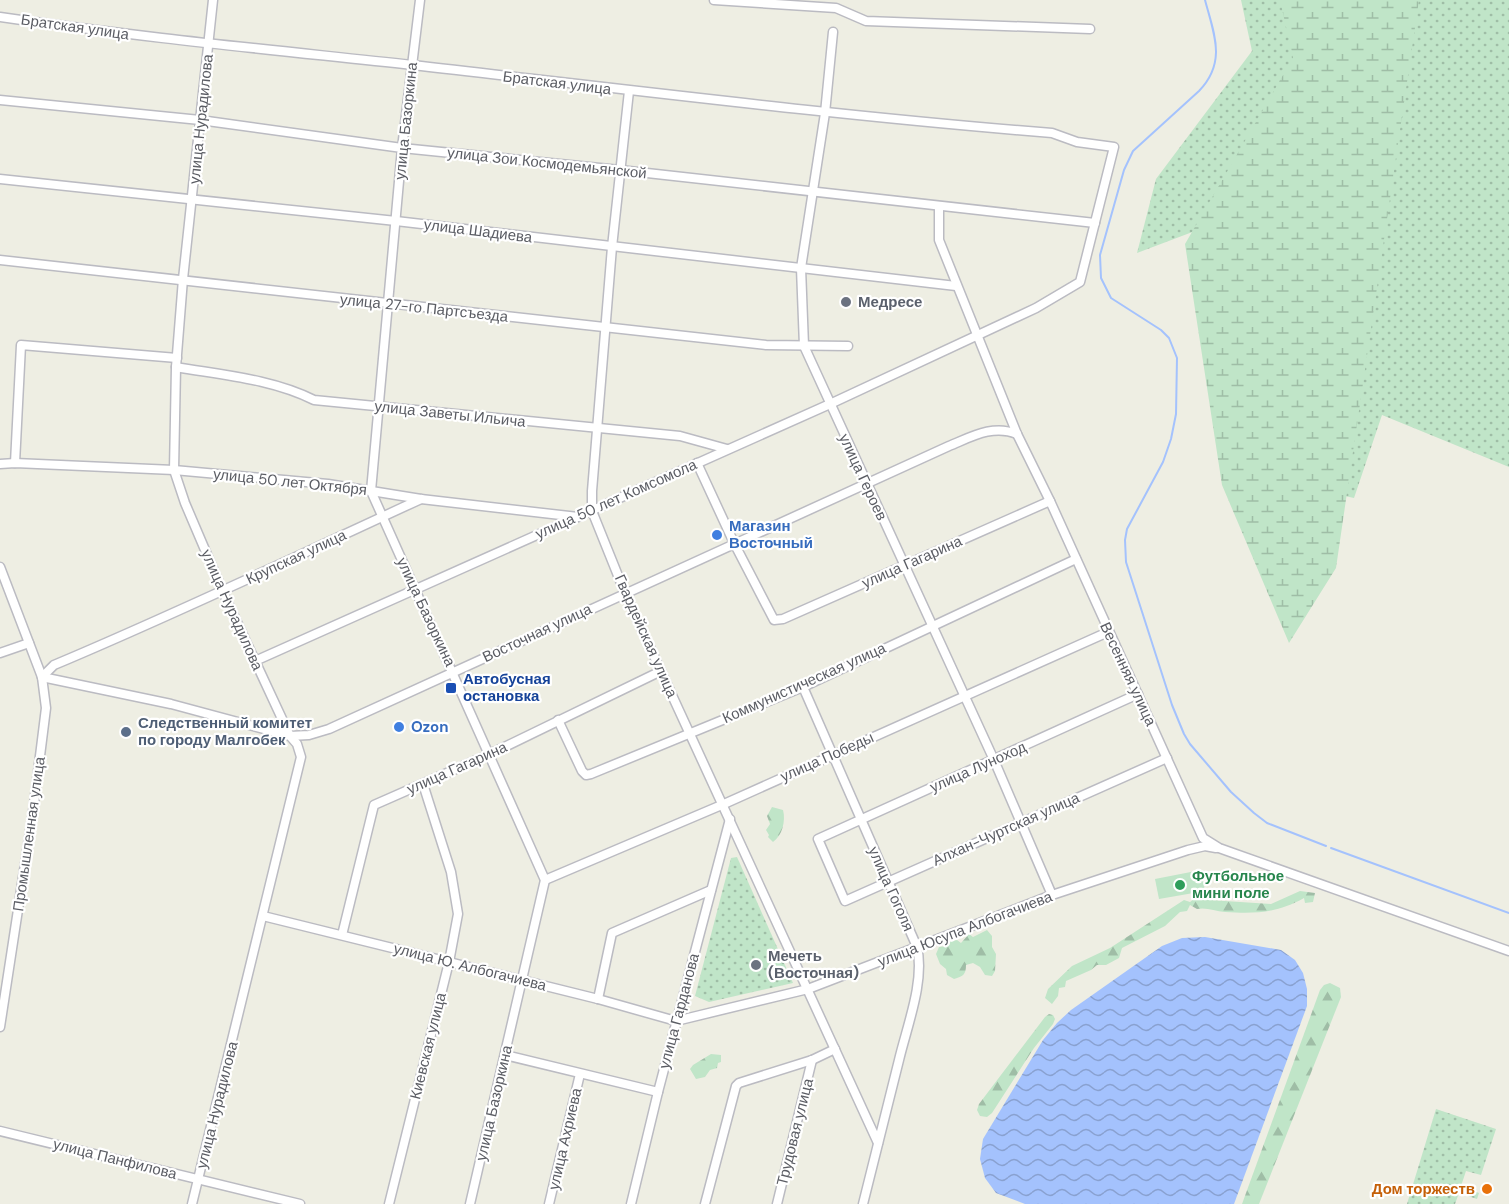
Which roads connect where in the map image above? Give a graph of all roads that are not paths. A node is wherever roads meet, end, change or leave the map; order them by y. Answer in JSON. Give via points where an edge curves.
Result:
{"nodes":[{"id":1,"x":213,"y":0,"type":"edge"},
{"id":2,"x":420,"y":0,"type":"edge"},
{"id":3,"x":714,"y":0,"type":"edge"},
{"id":4,"x":0,"y":17,"type":"edge"},
{"id":5,"x":1090,"y":29,"type":"dead end"},
{"id":6,"x":833,"y":32,"type":"dead end"},
{"id":7,"x":208,"y":43,"type":"junction"},
{"id":8,"x":412,"y":65,"type":"junction"},
{"id":9,"x":629,"y":91,"type":"junction"},
{"id":10,"x":0,"y":100,"type":"edge"},
{"id":11,"x":825,"y":113,"type":"junction"},
{"id":12,"x":200,"y":120,"type":"junction"},
{"id":13,"x":1114,"y":147,"type":"joint"},
{"id":14,"x":402,"y":148,"type":"junction"},
{"id":15,"x":620,"y":170,"type":"junction"},
{"id":16,"x":0,"y":179,"type":"edge"},
{"id":17,"x":812,"y":192,"type":"junction"},
{"id":18,"x":192,"y":199,"type":"junction"},
{"id":19,"x":939,"y":207,"type":"junction"},
{"id":20,"x":396,"y":221,"type":"junction"},
{"id":21,"x":1095,"y":223,"type":"junction"},
{"id":22,"x":612,"y":247,"type":"junction"},
{"id":23,"x":0,"y":260,"type":"edge"},
{"id":24,"x":801,"y":268,"type":"junction"},
{"id":25,"x":183,"y":279,"type":"junction"},
{"id":26,"x":956,"y":286,"type":"junction"},
{"id":27,"x":388,"y":304,"type":"junction"},
{"id":28,"x":606,"y":328,"type":"junction"},
{"id":29,"x":977,"y":335,"type":"junction"},
{"id":30,"x":804,"y":346,"type":"junction"},
{"id":31,"x":848,"y":346,"type":"dead end"},
{"id":32,"x":176,"y":362,"type":"junction"},
{"id":33,"x":830,"y":404,"type":"junction"},
{"id":34,"x":378,"y":407,"type":"junction"},
{"id":35,"x":598,"y":428,"type":"junction"},
{"id":36,"x":1017,"y":434,"type":"junction"},
{"id":37,"x":727,"y":449,"type":"junction"},
{"id":38,"x":15,"y":463,"type":"junction"},
{"id":39,"x":697,"y":463,"type":"junction"},
{"id":40,"x":0,"y":464,"type":"edge"},
{"id":41,"x":174,"y":471,"type":"junction"},
{"id":42,"x":866,"y":485,"type":"junction"},
{"id":43,"x":371,"y":490,"type":"junction"},
{"id":44,"x":421,"y":499,"type":"junction"},
{"id":45,"x":1050,"y":501,"type":"junction"},
{"id":46,"x":592,"y":511,"type":"junction"},
{"id":47,"x":382,"y":517,"type":"junction"},
{"id":48,"x":579,"y":518,"type":"junction"},
{"id":49,"x":734,"y":543,"type":"junction"},
{"id":50,"x":1076,"y":560,"type":"junction"},
{"id":51,"x":903,"y":565,"type":"junction"},
{"id":52,"x":0,"y":568,"type":"edge"},
{"id":53,"x":415,"y":588,"type":"junction"},
{"id":54,"x":223,"y":592,"type":"junction"},
{"id":55,"x":625,"y":593,"type":"junction"},
{"id":56,"x":932,"y":626,"type":"junction"},
{"id":57,"x":1108,"y":632,"type":"junction"},
{"id":58,"x":29,"y":642,"type":"junction"},
{"id":59,"x":0,"y":653,"type":"edge"},
{"id":60,"x":255,"y":661,"type":"junction"},
{"id":61,"x":661,"y":671,"type":"junction"},
{"id":62,"x":453,"y":672,"type":"junction"},
{"id":63,"x":42,"y":677,"type":"junction"},
{"id":64,"x":803,"y":687,"type":"junction"},
{"id":65,"x":1138,"y":694,"type":"junction"},
{"id":66,"x":964,"y":696,"type":"junction"},
{"id":67,"x":558,"y":720,"type":"junction"},
{"id":68,"x":689,"y":733,"type":"junction"},
{"id":69,"x":309,"y":735,"type":"junction"},
{"id":70,"x":290,"y":736,"type":"junction"},
{"id":71,"x":301,"y":752,"type":"junction"},
{"id":72,"x":490,"y":754,"type":"junction"},
{"id":73,"x":832,"y":755,"type":"junction"},
{"id":74,"x":1167,"y":758,"type":"junction"},
{"id":75,"x":994,"y":760,"type":"junction"},
{"id":76,"x":423,"y":784,"type":"junction"},
{"id":77,"x":724,"y":804,"type":"junction"},
{"id":78,"x":730,"y":819,"type":"junction"},
{"id":79,"x":860,"y":819,"type":"junction"},
{"id":80,"x":1020,"y":823,"type":"junction"},
{"id":81,"x":1219,"y":848,"type":"junction"},
{"id":82,"x":544,"y":880,"type":"junction"},
{"id":83,"x":888,"y":881,"type":"junction"},
{"id":84,"x":711,"y":890,"type":"junction"},
{"id":85,"x":1053,"y":895,"type":"junction"},
{"id":86,"x":845,"y":901,"type":"joint"},
{"id":87,"x":263,"y":916,"type":"junction"},
{"id":88,"x":342,"y":935,"type":"junction"},
{"id":89,"x":917,"y":946,"type":"junction"},
{"id":90,"x":1509,"y":951,"type":"edge"},
{"id":91,"x":449,"y":962,"type":"junction"},
{"id":92,"x":522,"y":980,"type":"junction"},
{"id":93,"x":808,"y":989,"type":"junction"},
{"id":94,"x":598,"y":999,"type":"junction"},
{"id":95,"x":676,"y":1021,"type":"junction"},
{"id":96,"x":0,"y":1027,"type":"edge"},
{"id":97,"x":835,"y":1049,"type":"junction"},
{"id":98,"x":505,"y":1055,"type":"junction"},
{"id":99,"x":812,"y":1060,"type":"junction"},
{"id":100,"x":580,"y":1074,"type":"junction"},
{"id":101,"x":657,"y":1092,"type":"junction"},
{"id":102,"x":0,"y":1131,"type":"edge"},
{"id":103,"x":878,"y":1143,"type":"junction"},
{"id":104,"x":198,"y":1179,"type":"junction"},
{"id":105,"x":192,"y":1204,"type":"edge"},
{"id":106,"x":300,"y":1204,"type":"edge"},
{"id":107,"x":389,"y":1204,"type":"edge"},
{"id":108,"x":470,"y":1204,"type":"edge"},
{"id":109,"x":549,"y":1204,"type":"edge"},
{"id":110,"x":631,"y":1204,"type":"edge"},
{"id":111,"x":705,"y":1204,"type":"edge"},
{"id":112,"x":777,"y":1204,"type":"edge"},
{"id":113,"x":863,"y":1204,"type":"edge"}],
"edges":[{"from":1,"to":7,"type":"street","name":"улица Нурадилова"},
{"from":2,"to":8,"type":"street","name":"улица Базоркина"},
{"from":3,"to":5,"type":"street","via":[[836,8],[866,21]]},
{"from":4,"to":7,"type":"street","name":"Братская улица"},
{"from":6,"to":11,"type":"street","name":"улица Героев"},
{"from":7,"to":8,"type":"street","name":"Братская улица"},
{"from":7,"to":12,"type":"street","name":"улица Нурадилова"},
{"from":8,"to":9,"type":"street","name":"Братская улица"},
{"from":8,"to":14,"type":"street","name":"улица Базоркина"},
{"from":9,"to":11,"type":"street","name":"Братская улица"},
{"from":9,"to":15,"type":"street","name":"Гвардейская улица"},
{"from":10,"to":12,"type":"street","name":"улица Зои Космодемьянской"},
{"from":11,"to":13,"type":"street","name":"Братская улица","via":[[1052,134]]},
{"from":11,"to":17,"type":"street","name":"улица Героев"},
{"from":12,"to":14,"type":"street","name":"улица Зои Космодемьянской"},
{"from":12,"to":18,"type":"street","name":"улица Нурадилова"},
{"from":13,"to":21,"type":"street","name":"улица 50 лет Комсомола"},
{"from":14,"to":15,"type":"street","name":"улица Зои Космодемьянской"},
{"from":14,"to":20,"type":"street","name":"улица Базоркина"},
{"from":15,"to":17,"type":"street","name":"улица Зои Космодемьянской"},
{"from":15,"to":22,"type":"street","name":"Гвардейская улица"},
{"from":16,"to":18,"type":"street","name":"улица Шадиева"},
{"from":17,"to":19,"type":"street","name":"улица Зои Космодемьянской"},
{"from":17,"to":24,"type":"street","name":"улица Героев"},
{"from":18,"to":20,"type":"street","name":"улица Шадиева"},
{"from":18,"to":25,"type":"street","name":"улица Нурадилова"},
{"from":19,"to":21,"type":"street","name":"улица Зои Космодемьянской"},
{"from":19,"to":26,"type":"street","name":"Весенняя улица","via":[[939,240]]},
{"from":20,"to":22,"type":"street","name":"улица Шадиева"},
{"from":20,"to":27,"type":"street","name":"улица Базоркина"},
{"from":21,"to":29,"type":"street","name":"улица 50 лет Комсомола","via":[[1080,282]]},
{"from":22,"to":24,"type":"street","name":"улица Шадиева"},
{"from":22,"to":28,"type":"street","name":"Гвардейская улица"},
{"from":23,"to":25,"type":"street","name":"улица 27-го Партсъезда"},
{"from":24,"to":26,"type":"street","name":"улица Шадиева"},
{"from":24,"to":30,"type":"street","name":"улица Героев"},
{"from":25,"to":27,"type":"street","name":"улица 27-го Партсъезда"},
{"from":25,"to":32,"type":"street","name":"улица Нурадилова"},
{"from":26,"to":29,"type":"street","name":"Весенняя улица"},
{"from":27,"to":28,"type":"street","name":"улица 27-го Партсъезда"},
{"from":27,"to":34,"type":"street","name":"улица Базоркина"},
{"from":28,"to":30,"type":"street","name":"улица 27-го Партсъезда"},
{"from":28,"to":35,"type":"street","name":"Гвардейская улица"},
{"from":29,"to":33,"type":"street","name":"улица 50 лет Комсомола"},
{"from":29,"to":36,"type":"street","name":"Весенняя улица"},
{"from":30,"to":31,"type":"street","name":"улица 27-го Партсъезда"},
{"from":30,"to":33,"type":"street","name":"улица Героев"},
{"from":32,"to":34,"type":"street","name":"улица Заветы Ильича","via":[[294,390],[314,400]]},
{"from":32,"to":38,"type":"street","name":"улица Заветы Ильича","via":[[21,345]]},
{"from":32,"to":41,"type":"street","name":"улица Нурадилова"},
{"from":33,"to":37,"type":"street","name":"улица 50 лет Комсомола"},
{"from":33,"to":42,"type":"street","name":"улица Героев"},
{"from":34,"to":35,"type":"street","name":"улица Заветы Ильича"},
{"from":34,"to":43,"type":"street","name":"улица Базоркина"},
{"from":35,"to":37,"type":"street","name":"улица Заветы Ильича","via":[[680,436]]},
{"from":35,"to":46,"type":"street","name":"Гвардейская улица"},
{"from":36,"to":42,"type":"street","name":"Восточная улица","via":[[1004,430],[981,432]]},
{"from":36,"to":45,"type":"street","name":"Весенняя улица"},
{"from":37,"to":39,"type":"street","name":"улица 50 лет Комсомола"},
{"from":38,"to":40,"type":"street","name":"улица 50 лет Октября"},
{"from":38,"to":41,"type":"street","name":"улица 50 лет Октября"},
{"from":39,"to":46,"type":"street","name":"улица 50 лет Комсомола"},
{"from":39,"to":49,"type":"street"},
{"from":41,"to":43,"type":"street","name":"улица 50 лет Октября"},
{"from":41,"to":54,"type":"street","name":"улица Нурадилова"},
{"from":42,"to":49,"type":"street","name":"Восточная улица"},
{"from":42,"to":51,"type":"street","name":"улица Героев"},
{"from":43,"to":44,"type":"street","name":"улица 50 лет Октября"},
{"from":43,"to":47,"type":"street","name":"улица Базоркина"},
{"from":44,"to":47,"type":"street","name":"Крупская улица"},
{"from":44,"to":48,"type":"street","name":"улица 50 лет Октября"},
{"from":45,"to":50,"type":"street","name":"Весенняя улица"},
{"from":45,"to":51,"type":"street","name":"улица Гагарина"},
{"from":46,"to":48,"type":"street","name":"улица 50 лет Комсомола"},
{"from":46,"to":55,"type":"street","name":"Гвардейская улица"},
{"from":47,"to":53,"type":"street","name":"улица Базоркина"},
{"from":47,"to":54,"type":"street","name":"Крупская улица"},
{"from":48,"to":53,"type":"street","name":"улица 50 лет Комсомола"},
{"from":49,"to":51,"type":"street","name":"улица Гагарина","via":[[774,620]]},
{"from":49,"to":55,"type":"street","name":"Восточная улица"},
{"from":50,"to":56,"type":"street","name":"Коммунистическая улица"},
{"from":50,"to":57,"type":"street","name":"Весенняя улица"},
{"from":51,"to":56,"type":"street","name":"улица Героев"},
{"from":52,"to":58,"type":"street","name":"Промышленная улица"},
{"from":53,"to":60,"type":"street","name":"улица 50 лет Комсомола"},
{"from":53,"to":62,"type":"street","name":"улица Базоркина"},
{"from":54,"to":60,"type":"street","name":"улица Нурадилова"},
{"from":54,"to":63,"type":"street","name":"Крупская улица","via":[[54,665]]},
{"from":55,"to":61,"type":"street","name":"Гвардейская улица"},
{"from":55,"to":62,"type":"street","name":"Восточная улица"},
{"from":56,"to":64,"type":"street","name":"Коммунистическая улица"},
{"from":56,"to":66,"type":"street","name":"улица Героев"},
{"from":57,"to":65,"type":"street","name":"Весенняя улица"},
{"from":57,"to":66,"type":"street","name":"улица Победы"},
{"from":58,"to":59,"type":"street"},
{"from":58,"to":63,"type":"street","name":"Промышленная улица"},
{"from":60,"to":70,"type":"street","name":"улица Нурадилова"},
{"from":61,"to":67,"type":"street","name":"улица Гагарина"},
{"from":61,"to":68,"type":"street","name":"Гвардейская улица"},
{"from":62,"to":69,"type":"street","name":"Восточная улица"},
{"from":62,"to":72,"type":"street","name":"улица Базоркина"},
{"from":63,"to":70,"type":"street","name":"Восточная улица","via":[[171,704]]},
{"from":63,"to":96,"type":"street","name":"Промышленная улица","via":[[42,745]]},
{"from":64,"to":68,"type":"street","name":"Коммунистическая улица"},
{"from":64,"to":73,"type":"street","name":"улица Гоголя"},
{"from":65,"to":74,"type":"street","name":"Весенняя улица"},
{"from":65,"to":75,"type":"street","name":"улица Луноход"},
{"from":66,"to":73,"type":"street","name":"улица Победы"},
{"from":66,"to":75,"type":"street","name":"улица Героев"},
{"from":67,"to":68,"type":"street","name":"Коммунистическая улица","via":[[586,775]]},
{"from":67,"to":72,"type":"street","name":"улица Гагарина"},
{"from":68,"to":77,"type":"street","name":"Гвардейская улица"},
{"from":69,"to":70,"type":"street","name":"Восточная улица"},
{"from":69,"to":71,"type":"street"},
{"from":70,"to":71,"type":"street","name":"улица Нурадилова"},
{"from":71,"to":87,"type":"street","name":"улица Нурадилова"},
{"from":72,"to":76,"type":"street","name":"улица Гагарина"},
{"from":72,"to":82,"type":"street","name":"улица Базоркина"},
{"from":73,"to":77,"type":"street","name":"улица Победы"},
{"from":73,"to":79,"type":"street","name":"улица Гоголя"},
{"from":74,"to":80,"type":"street","name":"Алхан-Чуртская улица"},
{"from":74,"to":81,"type":"street","name":"Весенняя улица","via":[[1200,834]]},
{"from":75,"to":79,"type":"street","name":"улица Луноход"},
{"from":75,"to":80,"type":"street","name":"улица Героев"},
{"from":76,"to":88,"type":"street","name":"улица Гагарина","via":[[374,805]]},
{"from":76,"to":91,"type":"street","name":"Киевская улица","via":[[451,872],[458,914]]},
{"from":77,"to":78,"type":"street","name":"Гвардейская улица"},
{"from":77,"to":82,"type":"street","name":"улица Победы"},
{"from":78,"to":84,"type":"street","name":"улица Гарданова"},
{"from":78,"to":93,"type":"street","name":"Гвардейская улица"},
{"from":79,"to":83,"type":"street","name":"улица Гоголя"},
{"from":79,"to":86,"type":"street","name":"улица Луноход","via":[[818,839]]},
{"from":80,"to":83,"type":"street","name":"Алхан-Чуртская улица"},
{"from":80,"to":85,"type":"street","name":"улица Героев"},
{"from":81,"to":85,"type":"street","name":"улица Юсупа Албогачиева","via":[[1188,850]]},
{"from":81,"to":90,"type":"street","name":"Весенняя улица"},
{"from":82,"to":92,"type":"street","name":"улица Базоркина"},
{"from":83,"to":86,"type":"street","name":"Алхан-Чуртская улица"},
{"from":83,"to":89,"type":"street","name":"улица Гоголя"},
{"from":84,"to":94,"type":"street","via":[[612,933]]},
{"from":84,"to":95,"type":"street","name":"улица Гарданова"},
{"from":85,"to":89,"type":"street","name":"улица Юсупа Албогачиева"},
{"from":87,"to":88,"type":"street","name":"улица Ю. Албогачиева"},
{"from":87,"to":104,"type":"street","name":"улица Нурадилова"},
{"from":88,"to":91,"type":"street","name":"улица Ю. Албогачиева"},
{"from":89,"to":93,"type":"street","name":"улица Юсупа Албогачиева"},
{"from":89,"to":103,"type":"street","name":"улица Гоголя","via":[[920,971]]},
{"from":91,"to":92,"type":"street","name":"улица Ю. Албогачиева"},
{"from":91,"to":107,"type":"street","name":"Киевская улица"},
{"from":92,"to":94,"type":"street","name":"улица Ю. Албогачиева"},
{"from":92,"to":98,"type":"street","name":"улица Базоркина"},
{"from":93,"to":95,"type":"street","name":"улица Юсупа Албогачиева"},
{"from":93,"to":97,"type":"street","name":"Гвардейская улица"},
{"from":94,"to":95,"type":"street","name":"улица Ю. Албогачиева"},
{"from":95,"to":101,"type":"street","name":"улица Гарданова"},
{"from":97,"to":99,"type":"street"},
{"from":97,"to":103,"type":"street","name":"Гвардейская улица"},
{"from":98,"to":100,"type":"street"},
{"from":98,"to":108,"type":"street","name":"улица Базоркина"},
{"from":99,"to":111,"type":"street","via":[[736,1086]]},
{"from":99,"to":112,"type":"street","name":"Трудовая улица"},
{"from":100,"to":101,"type":"street"},
{"from":100,"to":109,"type":"street","name":"улица Ахриева"},
{"from":101,"to":110,"type":"street","name":"улица Гарданова"},
{"from":102,"to":104,"type":"street","name":"улица Панфилова"},
{"from":103,"to":113,"type":"street","name":"улица Гоголя"},
{"from":104,"to":105,"type":"street","name":"улица Нурадилова"},
{"from":104,"to":106,"type":"street","name":"улица Панфилова"}]}
